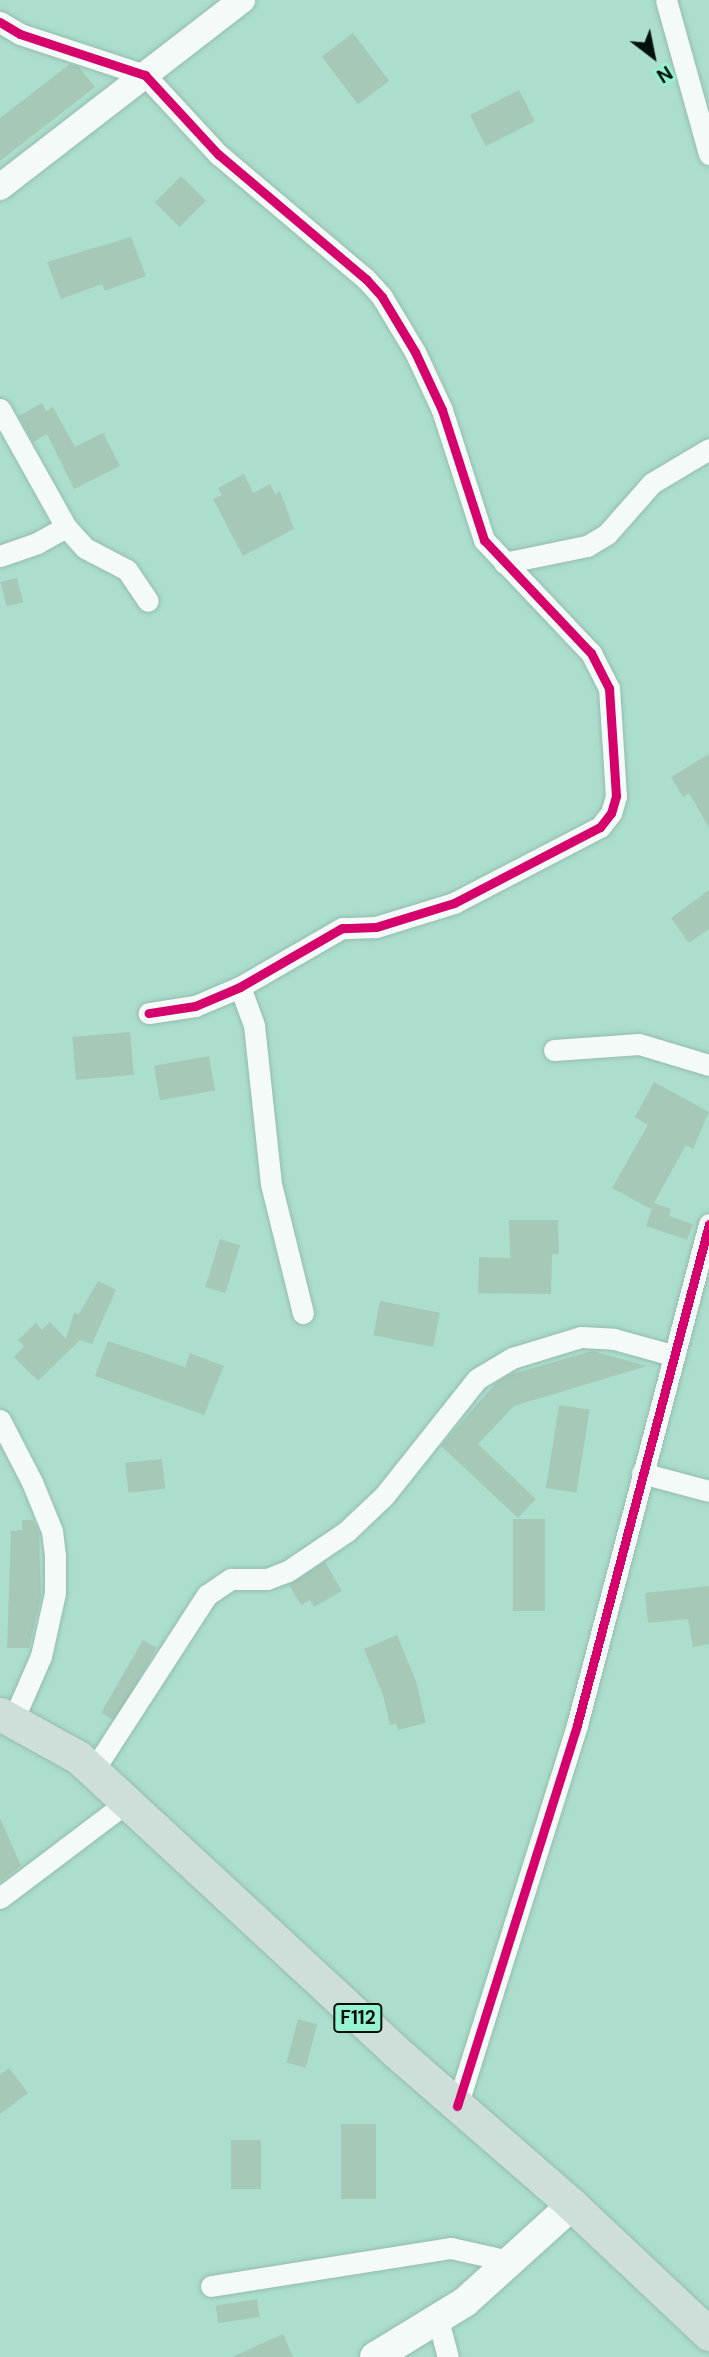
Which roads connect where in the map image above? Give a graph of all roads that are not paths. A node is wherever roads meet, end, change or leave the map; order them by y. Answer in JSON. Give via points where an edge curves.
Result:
{"nodes":[{"id":1,"x":242,"y":0,"type":"edge"},
{"id":2,"x":666,"y":0,"type":"edge"},
{"id":3,"x":0,"y":22,"type":"edge"},
{"id":4,"x":145,"y":75,"type":"junction"},
{"id":5,"x":709,"y":154,"type":"edge"},
{"id":6,"x":0,"y":187,"type":"edge"},
{"id":7,"x":0,"y":409,"type":"edge"},
{"id":8,"x":709,"y":449,"type":"edge"},
{"id":9,"x":66,"y":527,"type":"junction"},
{"id":10,"x":0,"y":556,"type":"edge"},
{"id":11,"x":504,"y":563,"type":"junction"},
{"id":12,"x":148,"y":601,"type":"dead end"},
{"id":13,"x":240,"y":987,"type":"junction"},
{"id":14,"x":149,"y":1013,"type":"dead end"},
{"id":15,"x":554,"y":1050,"type":"dead end"},
{"id":16,"x":709,"y":1065,"type":"edge"},
{"id":17,"x":709,"y":1224,"type":"edge"},
{"id":18,"x":303,"y":1313,"type":"dead end"},
{"id":19,"x":672,"y":1354,"type":"junction"},
{"id":20,"x":0,"y":1420,"type":"edge"},
{"id":21,"x":642,"y":1473,"type":"junction"},
{"id":22,"x":709,"y":1492,"type":"edge"},
{"id":23,"x":6,"y":1717,"type":"edge"},
{"id":24,"x":93,"y":1771,"type":"junction"},
{"id":25,"x":127,"y":1802,"type":"junction"},
{"id":26,"x":0,"y":1898,"type":"edge"},
{"id":27,"x":457,"y":2106,"type":"junction"},
{"id":28,"x":572,"y":2205,"type":"junction"},
{"id":29,"x":513,"y":2262,"type":"junction"},
{"id":30,"x":211,"y":2286,"type":"dead end"},
{"id":31,"x":438,"y":2320,"type":"junction"},
{"id":32,"x":709,"y":2334,"type":"edge"},
{"id":33,"x":375,"y":2357,"type":"edge"},
{"id":34,"x":448,"y":2357,"type":"edge"}],
"edges":[{"from":1,"to":4,"type":"street"},
{"from":2,"to":5,"type":"street"},
{"from":3,"to":4,"type":"street","via":[[20,34]]},
{"from":4,"to":6,"type":"street"},
{"from":4,"to":11,"type":"street","via":[[218,154],[382,297],[442,410],[475,521]]},
{"from":7,"to":9,"type":"street"},
{"from":8,"to":11,"type":"street","via":[[652,483],[607,534],[587,546]]},
{"from":9,"to":10,"type":"street"},
{"from":9,"to":12,"type":"street","via":[[85,548],[127,570]]},
{"from":11,"to":13,"type":"street","via":[[602,670],[609,688],[616,776],[611,813],[600,827],[465,898],[399,922],[335,930]]},
{"from":13,"to":14,"type":"street","via":[[195,1006]]},
{"from":13,"to":18,"type":"street","via":[[254,1025],[271,1184]]},
{"from":15,"to":16,"type":"street","via":[[639,1044]]},
{"from":17,"to":19,"type":"street"},
{"from":19,"to":21,"type":"street"},
{"from":19,"to":24,"type":"street","via":[[614,1339],[581,1337],[512,1358],[477,1380],[384,1496],[347,1531],[288,1571],[267,1579],[231,1579],[207,1595]]},
{"from":20,"to":23,"type":"street","via":[[52,1531],[55,1555],[55,1593],[41,1656]]},
{"from":21,"to":22,"type":"street"},
{"from":21,"to":27,"type":"street","via":[[578,1725]]},
{"from":23,"to":24,"type":"main road","number":"F112","via":[[42,1734]]},
{"from":24,"to":25,"type":"main road","number":"F112"},
{"from":25,"to":26,"type":"street"},
{"from":25,"to":27,"type":"main road","number":"F112"},
{"from":27,"to":28,"type":"main road","number":"F112"},
{"from":28,"to":29,"type":"main road"},
{"from":28,"to":32,"type":"main road","number":"F112"},
{"from":29,"to":30,"type":"street","via":[[452,2248]]},
{"from":29,"to":31,"type":"main road"},
{"from":31,"to":33,"type":"main road"},
{"from":31,"to":34,"type":"street"}]}
